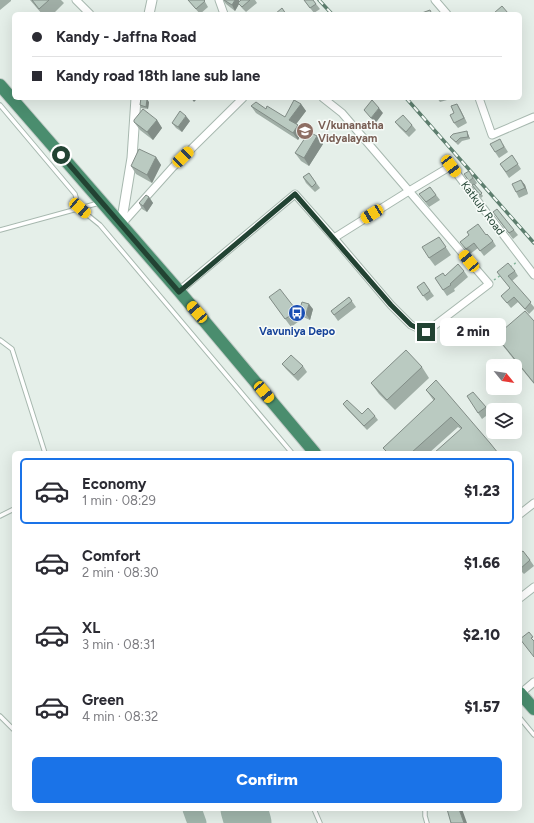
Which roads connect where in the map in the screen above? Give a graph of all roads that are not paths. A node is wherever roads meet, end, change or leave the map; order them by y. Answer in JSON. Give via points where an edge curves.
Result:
{"nodes":[{"id":1,"x":76,"y":0,"type":"edge"},
{"id":2,"x":152,"y":0,"type":"edge"},
{"id":3,"x":219,"y":0,"type":"edge"},
{"id":4,"x":435,"y":0,"type":"edge"},
{"id":5,"x":88,"y":12,"type":"edge"},
{"id":6,"x":149,"y":12,"type":"edge"},
{"id":7,"x":223,"y":12,"type":"edge"},
{"id":8,"x":445,"y":12,"type":"edge"},
{"id":9,"x":0,"y":85,"type":"edge"},
{"id":10,"x":12,"y":99,"type":"edge"},
{"id":11,"x":13,"y":100,"type":"edge"},
{"id":12,"x":136,"y":100,"type":"edge"},
{"id":13,"x":241,"y":100,"type":"edge"},
{"id":14,"x":326,"y":100,"type":"edge"},
{"id":15,"x":480,"y":100,"type":"edge"},
{"id":16,"x":0,"y":105,"type":"edge"},
{"id":17,"x":534,"y":117,"type":"edge"},
{"id":18,"x":409,"y":191,"type":"junction"},
{"id":19,"x":101,"y":202,"type":"junction"},
{"id":20,"x":80,"y":208,"type":"junction"},
{"id":21,"x":121,"y":225,"type":"junction"},
{"id":22,"x":0,"y":230,"type":"edge"},
{"id":23,"x":334,"y":238,"type":"junction"},
{"id":24,"x":534,"y":275,"type":"edge"},
{"id":25,"x":179,"y":292,"type":"junction"},
{"id":26,"x":0,"y":340,"type":"edge"},
{"id":27,"x":44,"y":451,"type":"edge"},
{"id":28,"x":290,"y":451,"type":"edge"},
{"id":29,"x":313,"y":451,"type":"edge"},
{"id":30,"x":534,"y":503,"type":"edge"},
{"id":31,"x":12,"y":510,"type":"edge"},
{"id":32,"x":522,"y":512,"type":"edge"},
{"id":33,"x":0,"y":516,"type":"edge"},
{"id":34,"x":534,"y":587,"type":"edge"},
{"id":35,"x":522,"y":596,"type":"edge"},
{"id":36,"x":534,"y":682,"type":"edge"},
{"id":37,"x":522,"y":691,"type":"edge"},
{"id":38,"x":522,"y":695,"type":"edge"},
{"id":39,"x":534,"y":708,"type":"edge"},
{"id":40,"x":0,"y":716,"type":"edge"},
{"id":41,"x":522,"y":720,"type":"edge"},
{"id":42,"x":12,"y":728,"type":"edge"},
{"id":43,"x":534,"y":735,"type":"edge"},
{"id":44,"x":315,"y":811,"type":"edge"},
{"id":45,"x":425,"y":811,"type":"edge"},
{"id":46,"x":320,"y":823,"type":"edge"},
{"id":47,"x":427,"y":823,"type":"edge"}],
"edges":[{"from":1,"to":5,"type":"street"},
{"from":2,"to":6,"type":"street"},
{"from":3,"to":7,"type":"street"},
{"from":4,"to":8,"type":"street"},
{"from":9,"to":10,"type":"highway"},
{"from":11,"to":19,"type":"highway"},
{"from":12,"to":21,"type":"street","via":[[132,158]]},
{"from":13,"to":21,"type":"street","via":[[173,167]]},
{"from":14,"to":18,"type":"street","via":[[342,113]]},
{"from":15,"to":17,"type":"street","via":[[492,135]]},
{"from":16,"to":20,"type":"lane","via":[[75,194]]},
{"from":18,"to":23,"type":"street"},
{"from":18,"to":23,"type":"street","via":[[489,284],[426,332],[411,325],[391,305]]},
{"from":18,"to":24,"type":"street","name":"Katkuly Road","via":[[451,166]]},
{"from":19,"to":20,"type":"lane"},
{"from":19,"to":21,"type":"highway"},
{"from":20,"to":22,"type":"lane"},
{"from":20,"to":28,"type":"lane","via":[[100,225]]},
{"from":21,"to":25,"type":"highway"},
{"from":23,"to":25,"type":"street","via":[[295,194]]},
{"from":25,"to":29,"type":"highway"},
{"from":26,"to":27,"type":"lane","via":[[12,349]]},
{"from":30,"to":32,"type":"street"},
{"from":31,"to":33,"type":"lane"},
{"from":34,"to":35,"type":"street"},
{"from":36,"to":37,"type":"street"},
{"from":38,"to":39,"type":"highway"},
{"from":40,"to":42,"type":"lane"},
{"from":41,"to":43,"type":"lane"},
{"from":44,"to":46,"type":"lane"},
{"from":45,"to":47,"type":"lane"}]}
